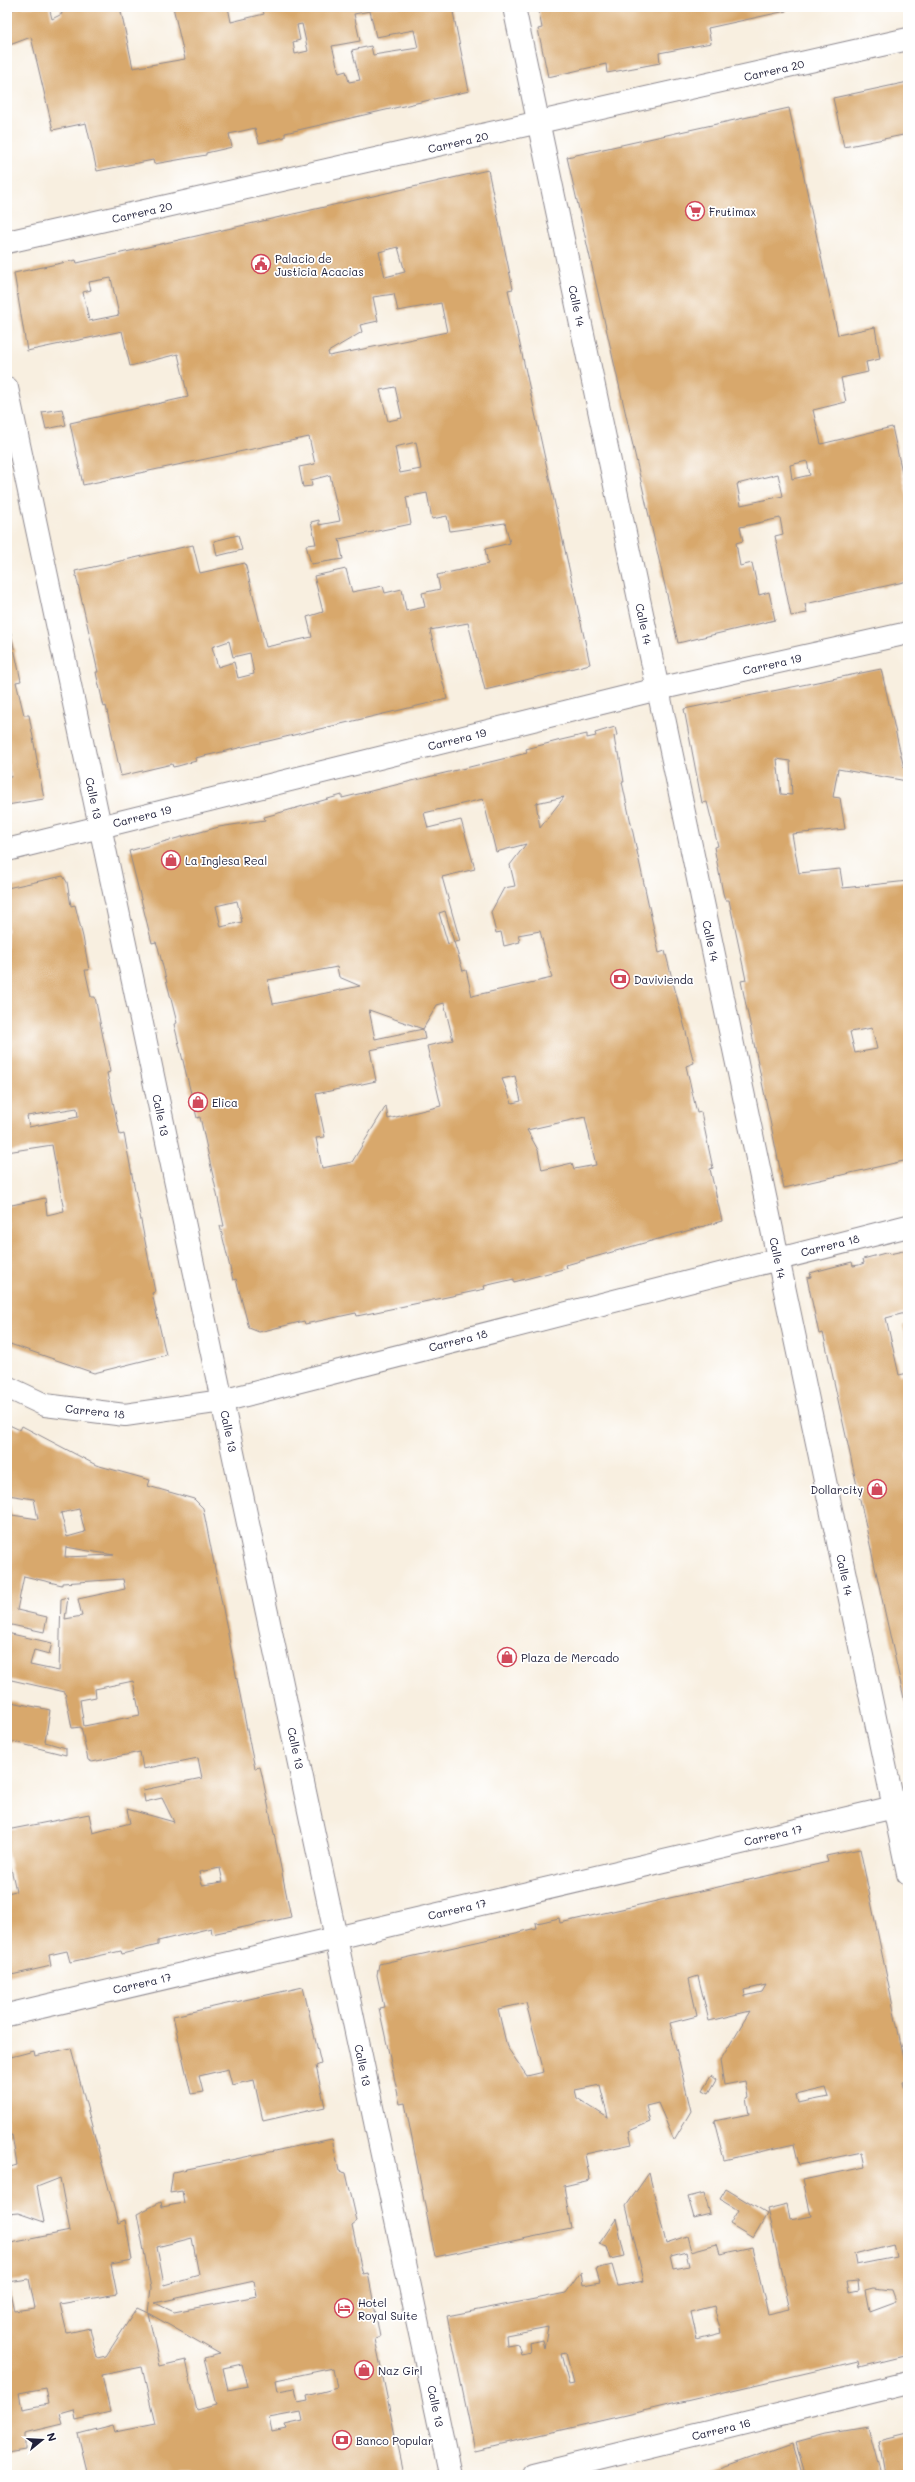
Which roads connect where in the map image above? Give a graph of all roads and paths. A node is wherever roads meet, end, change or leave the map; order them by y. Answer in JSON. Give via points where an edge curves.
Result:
{"nodes":[{"id":1,"x":514,"y":7,"type":"edge"},
{"id":2,"x":908,"y":39,"type":"edge"},
{"id":3,"x":538,"y":124,"type":"junction"},
{"id":4,"x":7,"y":242,"type":"edge"},
{"id":5,"x":7,"y":388,"type":"edge"},
{"id":6,"x":908,"y":634,"type":"edge"},
{"id":7,"x":658,"y":690,"type":"junction"},
{"id":8,"x":100,"y":827,"type":"junction"},
{"id":9,"x":7,"y":850,"type":"edge"},
{"id":10,"x":908,"y":1226,"type":"edge"},
{"id":11,"x":778,"y":1258,"type":"junction"},
{"id":12,"x":7,"y":1387,"type":"edge"},
{"id":13,"x":222,"y":1401,"type":"junction"},
{"id":14,"x":901,"y":1805,"type":"edge"},
{"id":15,"x":908,"y":1874,"type":"edge"},
{"id":16,"x":336,"y":1938,"type":"junction"},
{"id":17,"x":7,"y":2015,"type":"edge"},
{"id":18,"x":908,"y":2383,"type":"edge"},
{"id":19,"x":450,"y":2475,"type":"edge"},
{"id":20,"x":533,"y":2475,"type":"edge"}],
"edges":[{"from":1,"to":3,"type":"street","name":"Calle 14"},
{"from":2,"to":3,"type":"street","name":"Carrera 20"},
{"from":3,"to":4,"type":"street","name":"Carrera 20"},
{"from":3,"to":7,"type":"street","name":"Calle 14"},
{"from":5,"to":8,"type":"street","name":"Calle 13"},
{"from":6,"to":7,"type":"street","name":"Carrera 19"},
{"from":7,"to":8,"type":"street","name":"Carrera 19"},
{"from":7,"to":11,"type":"street","name":"Calle 14"},
{"from":8,"to":9,"type":"street","name":"Carrera 19"},
{"from":8,"to":13,"type":"street","name":"Calle 13"},
{"from":10,"to":11,"type":"street","name":"Carrera 18"},
{"from":11,"to":13,"type":"street","name":"Carrera 18"},
{"from":11,"to":14,"type":"street","name":"Calle 14"},
{"from":12,"to":13,"type":"street","name":"Carrera 18","via":[[44,1405],[125,1415]]},
{"from":13,"to":16,"type":"street","name":"Calle 13"},
{"from":14,"to":15,"type":"street","name":"Calle 14"},
{"from":14,"to":16,"type":"street","name":"Carrera 17"},
{"from":16,"to":17,"type":"street","name":"Carrera 17"},
{"from":16,"to":19,"type":"street","name":"Calle 13"},
{"from":18,"to":20,"type":"street","name":"Carrera 16"}]}
